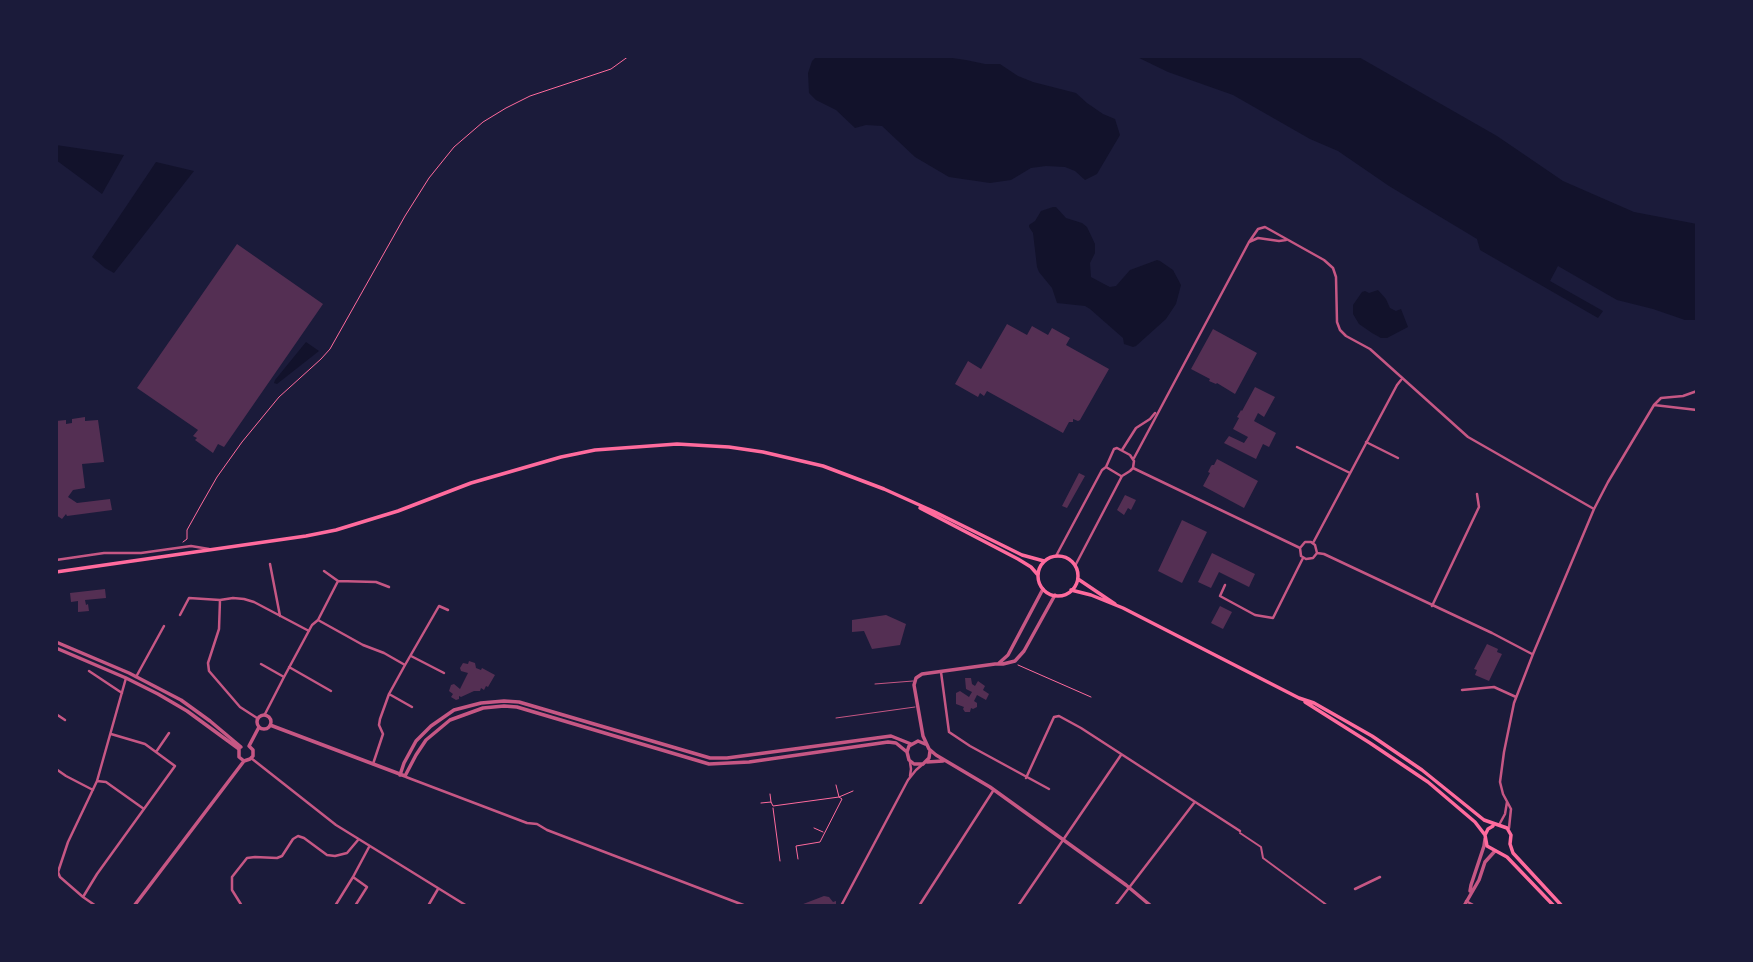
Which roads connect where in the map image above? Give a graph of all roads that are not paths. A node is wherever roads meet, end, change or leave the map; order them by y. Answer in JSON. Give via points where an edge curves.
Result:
{"nodes":[{"id":1,"x":1287,"y":240,"type":"junction"},
{"id":2,"x":1248,"y":242,"type":"junction"},
{"id":3,"x":1402,"y":380,"type":"junction"},
{"id":4,"x":1697,"y":391,"type":"edge"},
{"id":5,"x":1654,"y":405,"type":"junction"},
{"id":6,"x":1697,"y":410,"type":"edge"},
{"id":7,"x":1158,"y":411,"type":"junction"},
{"id":8,"x":1366,"y":442,"type":"junction"},
{"id":9,"x":1297,"y":447,"type":"dead end"},
{"id":10,"x":1122,"y":450,"type":"junction"},
{"id":11,"x":1134,"y":458,"type":"junction"},
{"id":12,"x":1398,"y":458,"type":"dead end"},
{"id":13,"x":1106,"y":467,"type":"junction"},
{"id":14,"x":1133,"y":468,"type":"junction"},
{"id":15,"x":1350,"y":473,"type":"junction"},
{"id":16,"x":1122,"y":476,"type":"junction"},
{"id":17,"x":884,"y":489,"type":"junction"},
{"id":18,"x":1477,"y":494,"type":"dead end"},
{"id":19,"x":1594,"y":509,"type":"junction"},
{"id":20,"x":1313,"y":543,"type":"junction"},
{"id":21,"x":1300,"y":548,"type":"junction"},
{"id":22,"x":212,"y":550,"type":"junction"},
{"id":23,"x":1317,"y":553,"type":"junction"},
{"id":24,"x":1056,"y":556,"type":"junction"},
{"id":25,"x":1303,"y":558,"type":"junction"},
{"id":26,"x":56,"y":560,"type":"edge"},
{"id":27,"x":1044,"y":561,"type":"junction"},
{"id":28,"x":270,"y":564,"type":"dead end"},
{"id":29,"x":1075,"y":566,"type":"junction"},
{"id":30,"x":324,"y":571,"type":"dead end"},
{"id":31,"x":57,"y":573,"type":"edge"},
{"id":32,"x":1038,"y":575,"type":"junction"},
{"id":33,"x":1077,"y":578,"type":"junction"},
{"id":34,"x":338,"y":582,"type":"junction"},
{"id":35,"x":1225,"y":585,"type":"dead end"},
{"id":36,"x":390,"y":587,"type":"dead end"},
{"id":37,"x":1043,"y":589,"type":"junction"},
{"id":38,"x":1071,"y":590,"type":"junction"},
{"id":39,"x":1055,"y":595,"type":"junction"},
{"id":40,"x":220,"y":600,"type":"junction"},
{"id":41,"x":1432,"y":606,"type":"junction"},
{"id":42,"x":1123,"y":608,"type":"junction"},
{"id":43,"x":448,"y":610,"type":"dead end"},
{"id":44,"x":180,"y":615,"type":"dead end"},
{"id":45,"x":279,"y":616,"type":"junction"},
{"id":46,"x":318,"y":620,"type":"junction"},
{"id":47,"x":164,"y":626,"type":"dead end"},
{"id":48,"x":309,"y":631,"type":"junction"},
{"id":49,"x":56,"y":642,"type":"edge"},
{"id":50,"x":56,"y":648,"type":"edge"},
{"id":51,"x":72,"y":654,"type":"junction"},
{"id":52,"x":1533,"y":654,"type":"junction"},
{"id":53,"x":411,"y":656,"type":"junction"},
{"id":54,"x":261,"y":664,"type":"dead end"},
{"id":55,"x":998,"y":664,"type":"junction"},
{"id":56,"x":405,"y":665,"type":"junction"},
{"id":57,"x":289,"y":667,"type":"junction"},
{"id":58,"x":89,"y":671,"type":"dead end"},
{"id":59,"x":941,"y":672,"type":"junction"},
{"id":60,"x":444,"y":673,"type":"dead end"},
{"id":61,"x":127,"y":675,"type":"junction"},
{"id":62,"x":136,"y":677,"type":"junction"},
{"id":63,"x":284,"y":677,"type":"junction"},
{"id":64,"x":915,"y":681,"type":"junction"},
{"id":65,"x":875,"y":684,"type":"dead end"},
{"id":66,"x":1462,"y":690,"type":"dead end"},
{"id":67,"x":331,"y":691,"type":"dead end"},
{"id":68,"x":122,"y":693,"type":"junction"},
{"id":69,"x":389,"y":694,"type":"junction"},
{"id":70,"x":1516,"y":697,"type":"junction"},
{"id":71,"x":1299,"y":698,"type":"junction"},
{"id":72,"x":412,"y":707,"type":"dead end"},
{"id":73,"x":917,"y":707,"type":"junction"},
{"id":74,"x":56,"y":714,"type":"edge"},
{"id":75,"x":265,"y":714,"type":"junction"},
{"id":76,"x":257,"y":718,"type":"junction"},
{"id":77,"x":836,"y":718,"type":"dead end"},
{"id":78,"x":65,"y":720,"type":"dead end"},
{"id":79,"x":271,"y":722,"type":"junction"},
{"id":80,"x":259,"y":727,"type":"junction"},
{"id":81,"x":920,"y":727,"type":"junction"},
{"id":82,"x":169,"y":733,"type":"dead end"},
{"id":83,"x":111,"y":734,"type":"junction"},
{"id":84,"x":913,"y":743,"type":"junction"},
{"id":85,"x":249,"y":746,"type":"junction"},
{"id":86,"x":928,"y":747,"type":"junction"},
{"id":87,"x":240,"y":748,"type":"junction"},
{"id":88,"x":156,"y":752,"type":"junction"},
{"id":89,"x":907,"y":752,"type":"junction"},
{"id":90,"x":1121,"y":755,"type":"junction"},
{"id":91,"x":251,"y":758,"type":"junction"},
{"id":92,"x":909,"y":760,"type":"junction"},
{"id":93,"x":244,"y":761,"type":"junction"},
{"id":94,"x":945,"y":761,"type":"junction"},
{"id":95,"x":925,"y":763,"type":"junction"},
{"id":96,"x":373,"y":764,"type":"junction"},
{"id":97,"x":56,"y":769,"type":"edge"},
{"id":98,"x":403,"y":776,"type":"junction"},
{"id":99,"x":1027,"y":778,"type":"junction"},
{"id":100,"x":908,"y":780,"type":"junction"},
{"id":101,"x":97,"y":781,"type":"junction"},
{"id":102,"x":1049,"y":789,"type":"dead end"},
{"id":103,"x":93,"y":790,"type":"junction"},
{"id":104,"x":994,"y":791,"type":"junction"},
{"id":105,"x":1195,"y":802,"type":"junction"},
{"id":106,"x":1507,"y":802,"type":"junction"},
{"id":107,"x":144,"y":809,"type":"junction"},
{"id":108,"x":1497,"y":825,"type":"junction"},
{"id":109,"x":1509,"y":831,"type":"junction"},
{"id":110,"x":1240,"y":832,"type":"joint"},
{"id":111,"x":1485,"y":837,"type":"junction"},
{"id":112,"x":358,"y":840,"type":"junction"},
{"id":113,"x":1063,"y":841,"type":"junction"},
{"id":114,"x":1510,"y":844,"type":"junction"},
{"id":115,"x":369,"y":846,"type":"junction"},
{"id":116,"x":1496,"y":851,"type":"junction"},
{"id":117,"x":353,"y":877,"type":"junction"},
{"id":118,"x":1380,"y":877,"type":"dead end"},
{"id":119,"x":1129,"y":888,"type":"junction"},
{"id":120,"x":438,"y":889,"type":"junction"},
{"id":121,"x":1356,"y":889,"type":"dead end"},
{"id":122,"x":1470,"y":894,"type":"junction"},
{"id":123,"x":83,"y":897,"type":"junction"},
{"id":124,"x":1465,"y":904,"type":"edge"},
{"id":125,"x":337,"y":905,"type":"edge"},
{"id":126,"x":96,"y":906,"type":"edge"},
{"id":127,"x":134,"y":906,"type":"edge"},
{"id":128,"x":242,"y":906,"type":"edge"},
{"id":129,"x":355,"y":906,"type":"edge"},
{"id":130,"x":428,"y":906,"type":"edge"},
{"id":131,"x":467,"y":906,"type":"edge"},
{"id":132,"x":746,"y":906,"type":"edge"},
{"id":133,"x":841,"y":906,"type":"edge"},
{"id":134,"x":919,"y":906,"type":"edge"},
{"id":135,"x":1018,"y":906,"type":"edge"},
{"id":136,"x":1115,"y":906,"type":"edge"},
{"id":137,"x":1151,"y":906,"type":"edge"},
{"id":138,"x":1328,"y":906,"type":"edge"},
{"id":139,"x":1475,"y":906,"type":"edge"},
{"id":140,"x":1554,"y":906,"type":"edge"},
{"id":141,"x":1562,"y":906,"type":"edge"}],
"edges":[{"from":1,"to":2,"type":"street"},
{"from":1,"to":2,"type":"street","via":[[1261,227]]},
{"from":1,"to":3,"type":"street","via":[[1333,268],[1340,330],[1370,349]]},
{"from":2,"to":7,"type":"street"},
{"from":3,"to":8,"type":"street"},
{"from":3,"to":19,"type":"street","via":[[1468,436]]},
{"from":4,"to":5,"type":"street","via":[[1661,398]]},
{"from":5,"to":6,"type":"street"},
{"from":5,"to":19,"type":"street"},
{"from":7,"to":10,"type":"street","via":[[1136,428]]},
{"from":7,"to":11,"type":"street"},
{"from":8,"to":12,"type":"street"},
{"from":8,"to":15,"type":"street"},
{"from":9,"to":15,"type":"street"},
{"from":10,"to":11,"type":"street"},
{"from":10,"to":13,"type":"street","via":[[1113,450]]},
{"from":11,"to":14,"type":"street"},
{"from":13,"to":16,"type":"street"},
{"from":13,"to":24,"type":"street"},
{"from":14,"to":16,"type":"street"},
{"from":14,"to":21,"type":"street"},
{"from":15,"to":20,"type":"street"},
{"from":16,"to":29,"type":"street"},
{"from":17,"to":22,"type":"main road","via":[[823,466],[764,452],[688,445],[631,446],[534,464],[336,530]]},
{"from":17,"to":27,"type":"main road","via":[[1022,555]]},
{"from":17,"to":32,"type":"main road","via":[[1018,559]]},
{"from":18,"to":41,"type":"street","via":[[1479,507]]},
{"from":19,"to":52,"type":"street"},
{"from":20,"to":21,"type":"street","via":[[1305,542]]},
{"from":20,"to":23,"type":"street"},
{"from":21,"to":25,"type":"street"},
{"from":22,"to":26,"type":"street","via":[[197,546]]},
{"from":22,"to":31,"type":"main road"},
{"from":23,"to":25,"type":"street","via":[[1308,560]]},
{"from":23,"to":41,"type":"street"},
{"from":24,"to":27,"type":"main road"},
{"from":24,"to":29,"type":"main road"},
{"from":25,"to":35,"type":"street","via":[[1273,618],[1255,615],[1220,596]]},
{"from":27,"to":32,"type":"main road"},
{"from":28,"to":45,"type":"street"},
{"from":29,"to":33,"type":"main road"},
{"from":30,"to":34,"type":"street"},
{"from":32,"to":37,"type":"main road"},
{"from":33,"to":38,"type":"main road"},
{"from":33,"to":42,"type":"main road"},
{"from":34,"to":36,"type":"street","via":[[376,582]]},
{"from":34,"to":46,"type":"street"},
{"from":37,"to":39,"type":"main road"},
{"from":37,"to":55,"type":"street","via":[[1008,655]]},
{"from":38,"to":39,"type":"main road"},
{"from":38,"to":42,"type":"main road"},
{"from":39,"to":55,"type":"street","via":[[1021,656]]},
{"from":40,"to":44,"type":"street","via":[[189,598]]},
{"from":40,"to":45,"type":"street","via":[[244,599]]},
{"from":40,"to":76,"type":"street","via":[[209,671],[240,707]]},
{"from":41,"to":52,"type":"street"},
{"from":42,"to":71,"type":"main road"},
{"from":43,"to":53,"type":"street","via":[[439,606]]},
{"from":45,"to":48,"type":"street"},
{"from":46,"to":48,"type":"street"},
{"from":46,"to":56,"type":"street"},
{"from":47,"to":62,"type":"street"},
{"from":48,"to":57,"type":"street"},
{"from":49,"to":51,"type":"street"},
{"from":50,"to":51,"type":"street"},
{"from":51,"to":61,"type":"street"},
{"from":51,"to":61,"type":"street"},
{"from":52,"to":70,"type":"street"},
{"from":53,"to":56,"type":"street"},
{"from":53,"to":60,"type":"street"},
{"from":54,"to":63,"type":"street"},
{"from":55,"to":59,"type":"street"},
{"from":56,"to":69,"type":"street"},
{"from":57,"to":63,"type":"street"},
{"from":57,"to":67,"type":"street"},
{"from":58,"to":68,"type":"street"},
{"from":59,"to":64,"type":"street","via":[[922,674]]},
{"from":59,"to":99,"type":"street","via":[[949,732]]},
{"from":61,"to":62,"type":"street"},
{"from":61,"to":68,"type":"street"},
{"from":61,"to":87,"type":"street"},
{"from":62,"to":87,"type":"street","via":[[181,700]]},
{"from":63,"to":75,"type":"street"},
{"from":64,"to":65,"type":"lane"},
{"from":64,"to":73,"type":"street"},
{"from":66,"to":70,"type":"street","via":[[1494,687]]},
{"from":68,"to":83,"type":"street"},
{"from":69,"to":72,"type":"street"},
{"from":69,"to":96,"type":"street"},
{"from":70,"to":106,"type":"street","via":[[1500,782]]},
{"from":71,"to":108,"type":"main road","via":[[1372,736],[1481,818]]},
{"from":71,"to":111,"type":"main road","via":[[1428,782],[1478,825]]},
{"from":73,"to":77,"type":"lane"},
{"from":73,"to":81,"type":"street"},
{"from":74,"to":78,"type":"street"},
{"from":75,"to":76,"type":"street"},
{"from":75,"to":79,"type":"street"},
{"from":76,"to":80,"type":"street"},
{"from":79,"to":80,"type":"street","via":[[264,729]]},
{"from":79,"to":96,"type":"street"},
{"from":80,"to":85,"type":"street"},
{"from":81,"to":84,"type":"street"},
{"from":81,"to":86,"type":"street"},
{"from":82,"to":88,"type":"street"},
{"from":83,"to":88,"type":"street"},
{"from":83,"to":101,"type":"street"},
{"from":84,"to":86,"type":"street"},
{"from":84,"to":89,"type":"street"},
{"from":84,"to":98,"type":"street","via":[[891,736],[710,758],[519,702],[492,702],[454,710],[431,726],[416,741],[404,763]]},
{"from":85,"to":87,"type":"street"},
{"from":85,"to":91,"type":"street","via":[[254,753]]},
{"from":86,"to":94,"type":"street"},
{"from":86,"to":95,"type":"street"},
{"from":87,"to":93,"type":"street","via":[[239,757]]},
{"from":88,"to":107,"type":"street","via":[[175,766]]},
{"from":89,"to":92,"type":"street"},
{"from":89,"to":98,"type":"street","via":[[888,742],[709,764],[504,706],[457,716],[434,732]]},
{"from":90,"to":99,"type":"street","via":[[1054,717]]},
{"from":90,"to":105,"type":"street"},
{"from":90,"to":113,"type":"street"},
{"from":91,"to":93,"type":"street"},
{"from":91,"to":112,"type":"street"},
{"from":92,"to":95,"type":"street"},
{"from":92,"to":100,"type":"street"},
{"from":93,"to":127,"type":"street"},
{"from":94,"to":95,"type":"street"},
{"from":94,"to":104,"type":"street"},
{"from":95,"to":100,"type":"street"},
{"from":96,"to":98,"type":"street"},
{"from":97,"to":103,"type":"street"},
{"from":98,"to":132,"type":"street"},
{"from":99,"to":102,"type":"street"},
{"from":100,"to":133,"type":"street"},
{"from":101,"to":103,"type":"street"},
{"from":101,"to":107,"type":"street","via":[[106,782]]},
{"from":103,"to":123,"type":"street","via":[[58,874]]},
{"from":104,"to":113,"type":"street"},
{"from":104,"to":134,"type":"street"},
{"from":105,"to":110,"type":"street"},
{"from":105,"to":119,"type":"street"},
{"from":106,"to":108,"type":"street"},
{"from":106,"to":109,"type":"street","via":[[1511,809]]},
{"from":107,"to":123,"type":"street"},
{"from":108,"to":109,"type":"main road"},
{"from":108,"to":111,"type":"main road","via":[[1488,829]]},
{"from":109,"to":114,"type":"main road"},
{"from":110,"to":138,"type":"street","via":[[1261,847],[1263,858]]},
{"from":111,"to":116,"type":"main road","via":[[1487,846]]},
{"from":111,"to":122,"type":"street"},
{"from":112,"to":115,"type":"street"},
{"from":112,"to":128,"type":"street","via":[[347,853],[335,856],[298,836],[282,856],[247,858],[232,877],[232,890]]},
{"from":113,"to":119,"type":"street"},
{"from":113,"to":135,"type":"street"},
{"from":114,"to":116,"type":"main road"},
{"from":114,"to":141,"type":"main road","via":[[1517,858]]},
{"from":115,"to":117,"type":"street"},
{"from":115,"to":120,"type":"street"},
{"from":116,"to":122,"type":"street","via":[[1485,862]]},
{"from":116,"to":140,"type":"main road"},
{"from":117,"to":125,"type":"street"},
{"from":117,"to":129,"type":"street","via":[[367,887]]},
{"from":118,"to":121,"type":"street"},
{"from":119,"to":136,"type":"street"},
{"from":119,"to":137,"type":"street"},
{"from":120,"to":130,"type":"street"},
{"from":120,"to":131,"type":"street"},
{"from":122,"to":124,"type":"street"},
{"from":123,"to":126,"type":"street"},
{"from":124,"to":139,"type":"street"}]}
